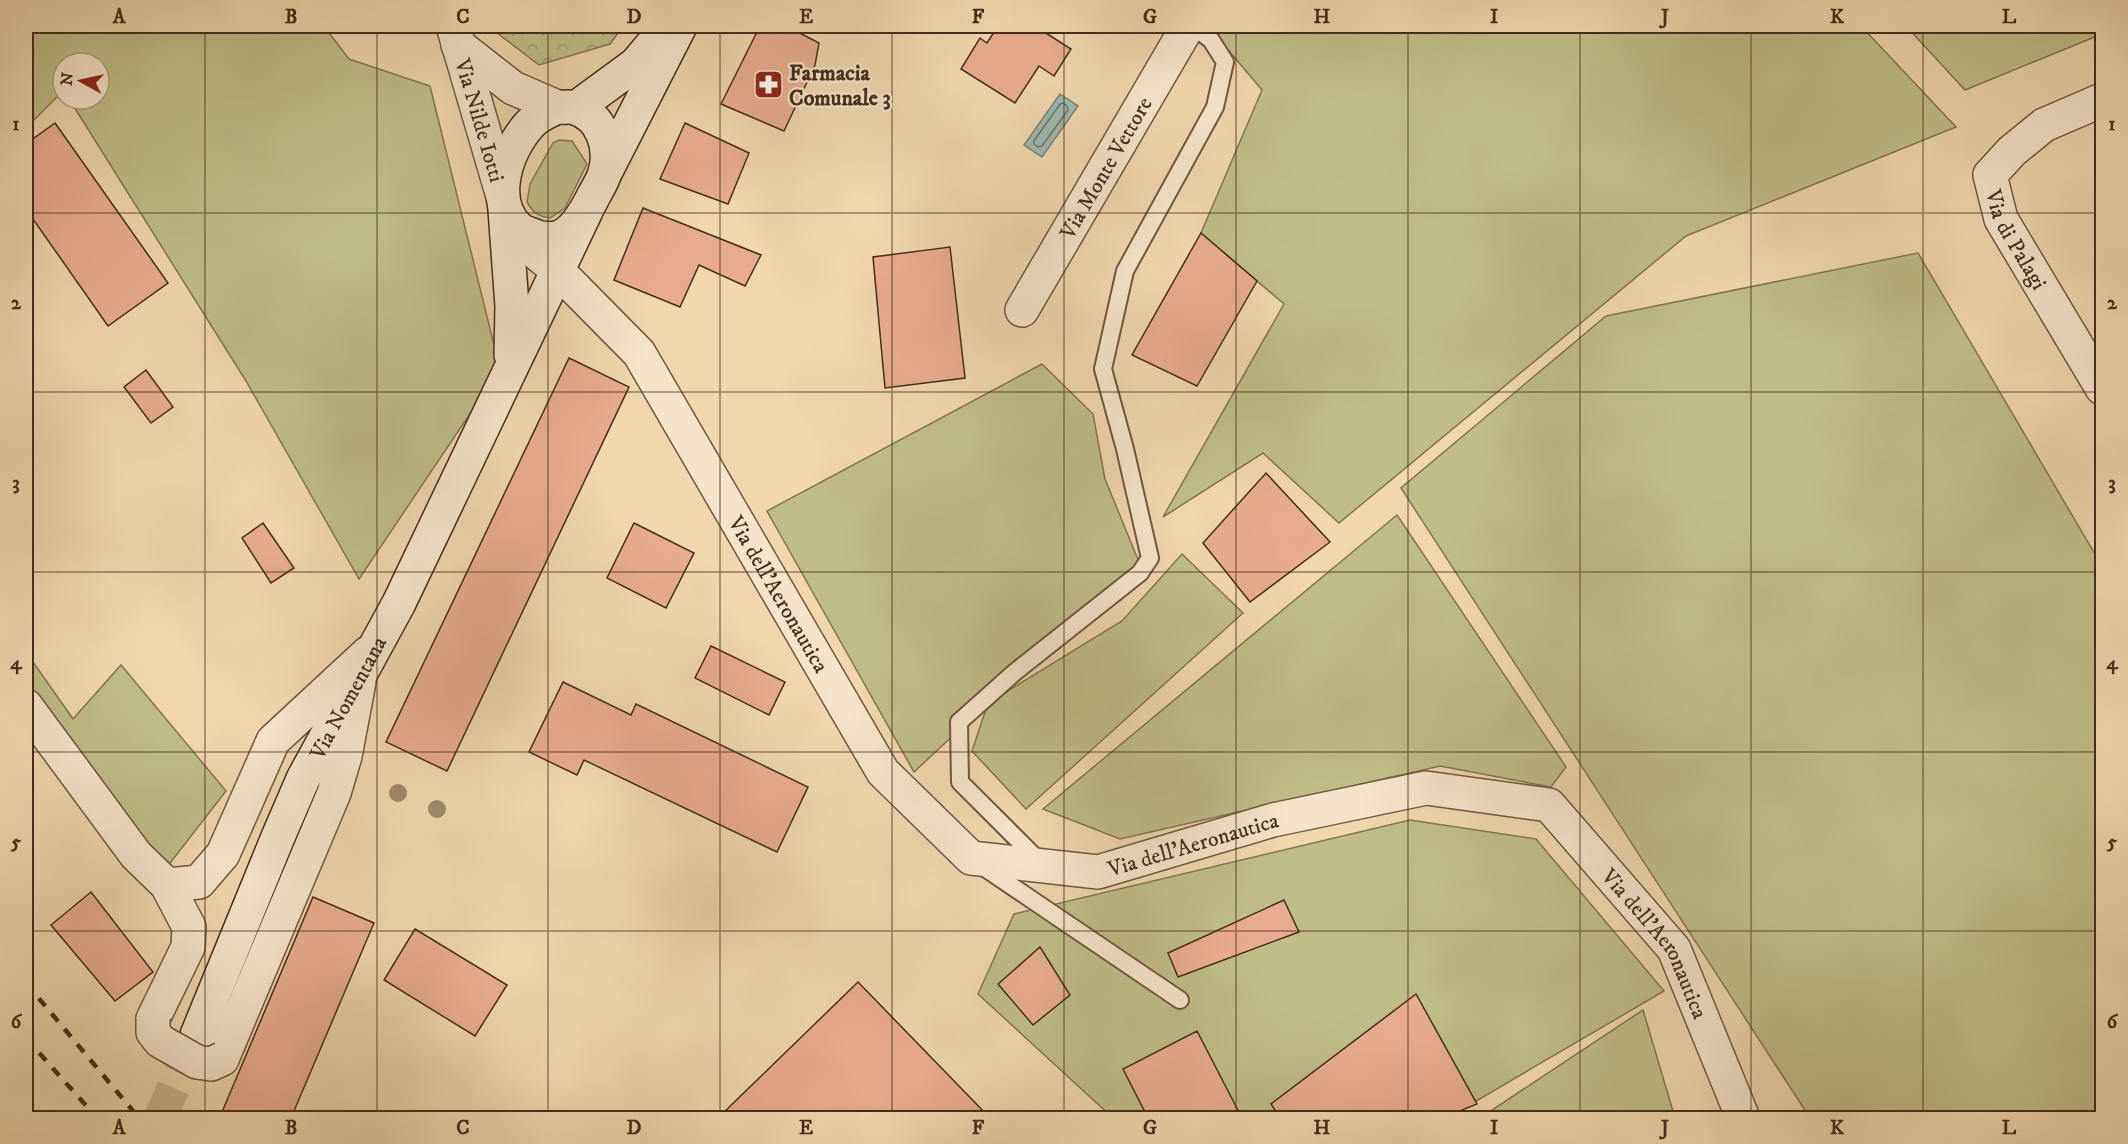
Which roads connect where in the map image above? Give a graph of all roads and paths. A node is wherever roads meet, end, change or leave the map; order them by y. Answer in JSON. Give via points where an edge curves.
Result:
{"nodes":[{"id":1,"x":669,"y":26,"type":"edge"},
{"id":2,"x":680,"y":26,"type":"edge"},
{"id":3,"x":1188,"y":26,"type":"edge"},
{"id":4,"x":1192,"y":26,"type":"edge"},
{"id":5,"x":455,"y":35,"type":"edge"},
{"id":6,"x":2103,"y":100,"type":"edge"},
{"id":7,"x":566,"y":108,"type":"junction"},
{"id":8,"x":605,"y":173,"type":"junction"},
{"id":9,"x":509,"y":211,"type":"junction"},
{"id":10,"x":586,"y":211,"type":"junction"},
{"id":11,"x":556,"y":270,"type":"junction"},
{"id":12,"x":1022,"y":310,"type":"dead end"},
{"id":13,"x":511,"y":366,"type":"junction"},
{"id":14,"x":2103,"y":388,"type":"edge"},
{"id":15,"x":379,"y":643,"type":"junction"},
{"id":16,"x":360,"y":676,"type":"junction"},
{"id":17,"x":26,"y":706,"type":"edge"},
{"id":18,"x":971,"y":858,"type":"junction"},
{"id":19,"x":1045,"y":866,"type":"junction"},
{"id":20,"x":167,"y":885,"type":"junction"},
{"id":21,"x":1180,"y":1000,"type":"dead end"},
{"id":22,"x":197,"y":1035,"type":"tunnel mouth"},
{"id":23,"x":1743,"y":1119,"type":"edge"}],
"edges":[{"from":1,"to":7,"type":"street","via":[[636,64]]},
{"from":2,"to":8,"type":"street"},
{"from":3,"to":12,"type":"street","name":"Via Monte Vettore"},
{"from":4,"to":19,"type":"lane","via":[[1211,40],[1225,62],[1215,108],[1125,271],[1104,369],[1150,558],[1140,573],[1015,672],[959,722],[960,782]]},
{"from":5,"to":7,"type":"street","name":"Via Nilde Iotti","via":[[513,88]]},
{"from":5,"to":9,"type":"street","name":"Via Nilde Iotti"},
{"from":6,"to":14,"type":"street","name":"Via di Palagi","via":[[2044,125],[1990,175],[2001,219]]},
{"from":7,"to":8,"type":"street","via":[[596,121],[606,140]]},
{"from":7,"to":9,"type":"street","via":[[544,113],[521,136],[508,166]]},
{"from":8,"to":10,"type":"street"},
{"from":9,"to":10,"type":"street","via":[[538,238],[558,238]]},
{"from":9,"to":11,"type":"street","name":"Via dell'Aeronautica","via":[[534,251]]},
{"from":9,"to":13,"type":"street","name":"Via Nomentana"},
{"from":10,"to":11,"type":"street","name":"Via Nomentana"},
{"from":11,"to":13,"type":"street","name":"Via Nomentana"},
{"from":11,"to":18,"type":"street","name":"Via dell'Aeronautica","via":[[639,353],[883,772]]},
{"from":13,"to":15,"type":"street","name":"Via Nomentana"},
{"from":15,"to":16,"type":"street","name":"Via Nomentana"},
{"from":15,"to":20,"type":"street","via":[[273,741],[224,854],[199,882]]},
{"from":16,"to":20,"type":"street","bridge":true,"via":[[334,793],[222,1059],[211,1064],[197,1062],[160,1041],[153,1032],[153,1019],[188,947],[189,927]]},
{"from":16,"to":22,"type":"street","name":"Via Nomentana","via":[[295,798]]},
{"from":17,"to":20,"type":"street","via":[[136,855]]},
{"from":18,"to":19,"type":"street","name":"Via dell'Aeronautica"},
{"from":18,"to":21,"type":"lane"},
{"from":19,"to":23,"type":"street","name":"Via dell'Aeronautica","via":[[1098,872],[1273,820],[1426,788],[1549,805],[1674,949]]}]}
